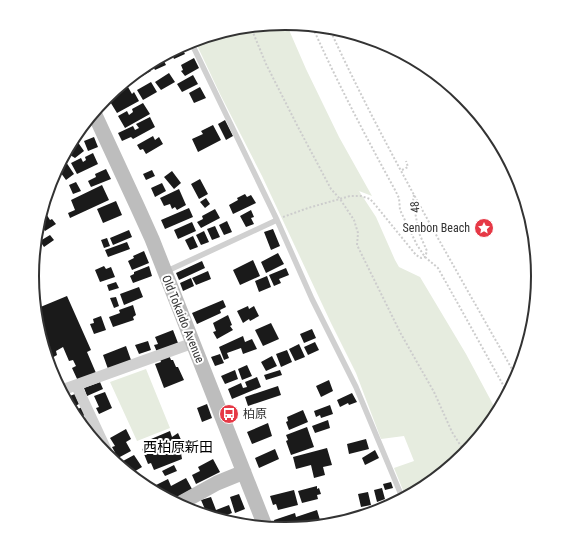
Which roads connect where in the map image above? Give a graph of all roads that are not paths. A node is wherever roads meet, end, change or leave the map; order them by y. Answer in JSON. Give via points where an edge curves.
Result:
{"nodes":[{"id":1,"x":194,"y":48,"type":"edge"},
{"id":2,"x":96,"y":118,"type":"edge"},
{"id":3,"x":277,"y":220,"type":"junction"},
{"id":4,"x":165,"y":272,"type":"junction"},
{"id":5,"x":193,"y":343,"type":"junction"},
{"id":6,"x":76,"y":385,"type":"junction"},
{"id":7,"x":66,"y":389,"type":"edge"},
{"id":8,"x":102,"y":442,"type":"edge"},
{"id":9,"x":244,"y":472,"type":"junction"},
{"id":10,"x":401,"y":495,"type":"edge"},
{"id":11,"x":184,"y":501,"type":"edge"},
{"id":12,"x":263,"y":522,"type":"edge"}],
"edges":[{"from":1,"to":3,"type":"lane"},
{"from":2,"to":4,"type":"main road","name":"Old Tokaido Avenue"},
{"from":3,"to":4,"type":"lane"},
{"from":3,"to":10,"type":"lane","via":[[312,299],[356,386]]},
{"from":4,"to":5,"type":"main road","name":"Old Tokaido Avenue"},
{"from":5,"to":6,"type":"street"},
{"from":5,"to":9,"type":"main road","name":"Old Tokaido Avenue"},
{"from":6,"to":7,"type":"street"},
{"from":6,"to":8,"type":"street"},
{"from":9,"to":11,"type":"main road"},
{"from":9,"to":12,"type":"main road","name":"Old Tokaido Avenue"}]}
